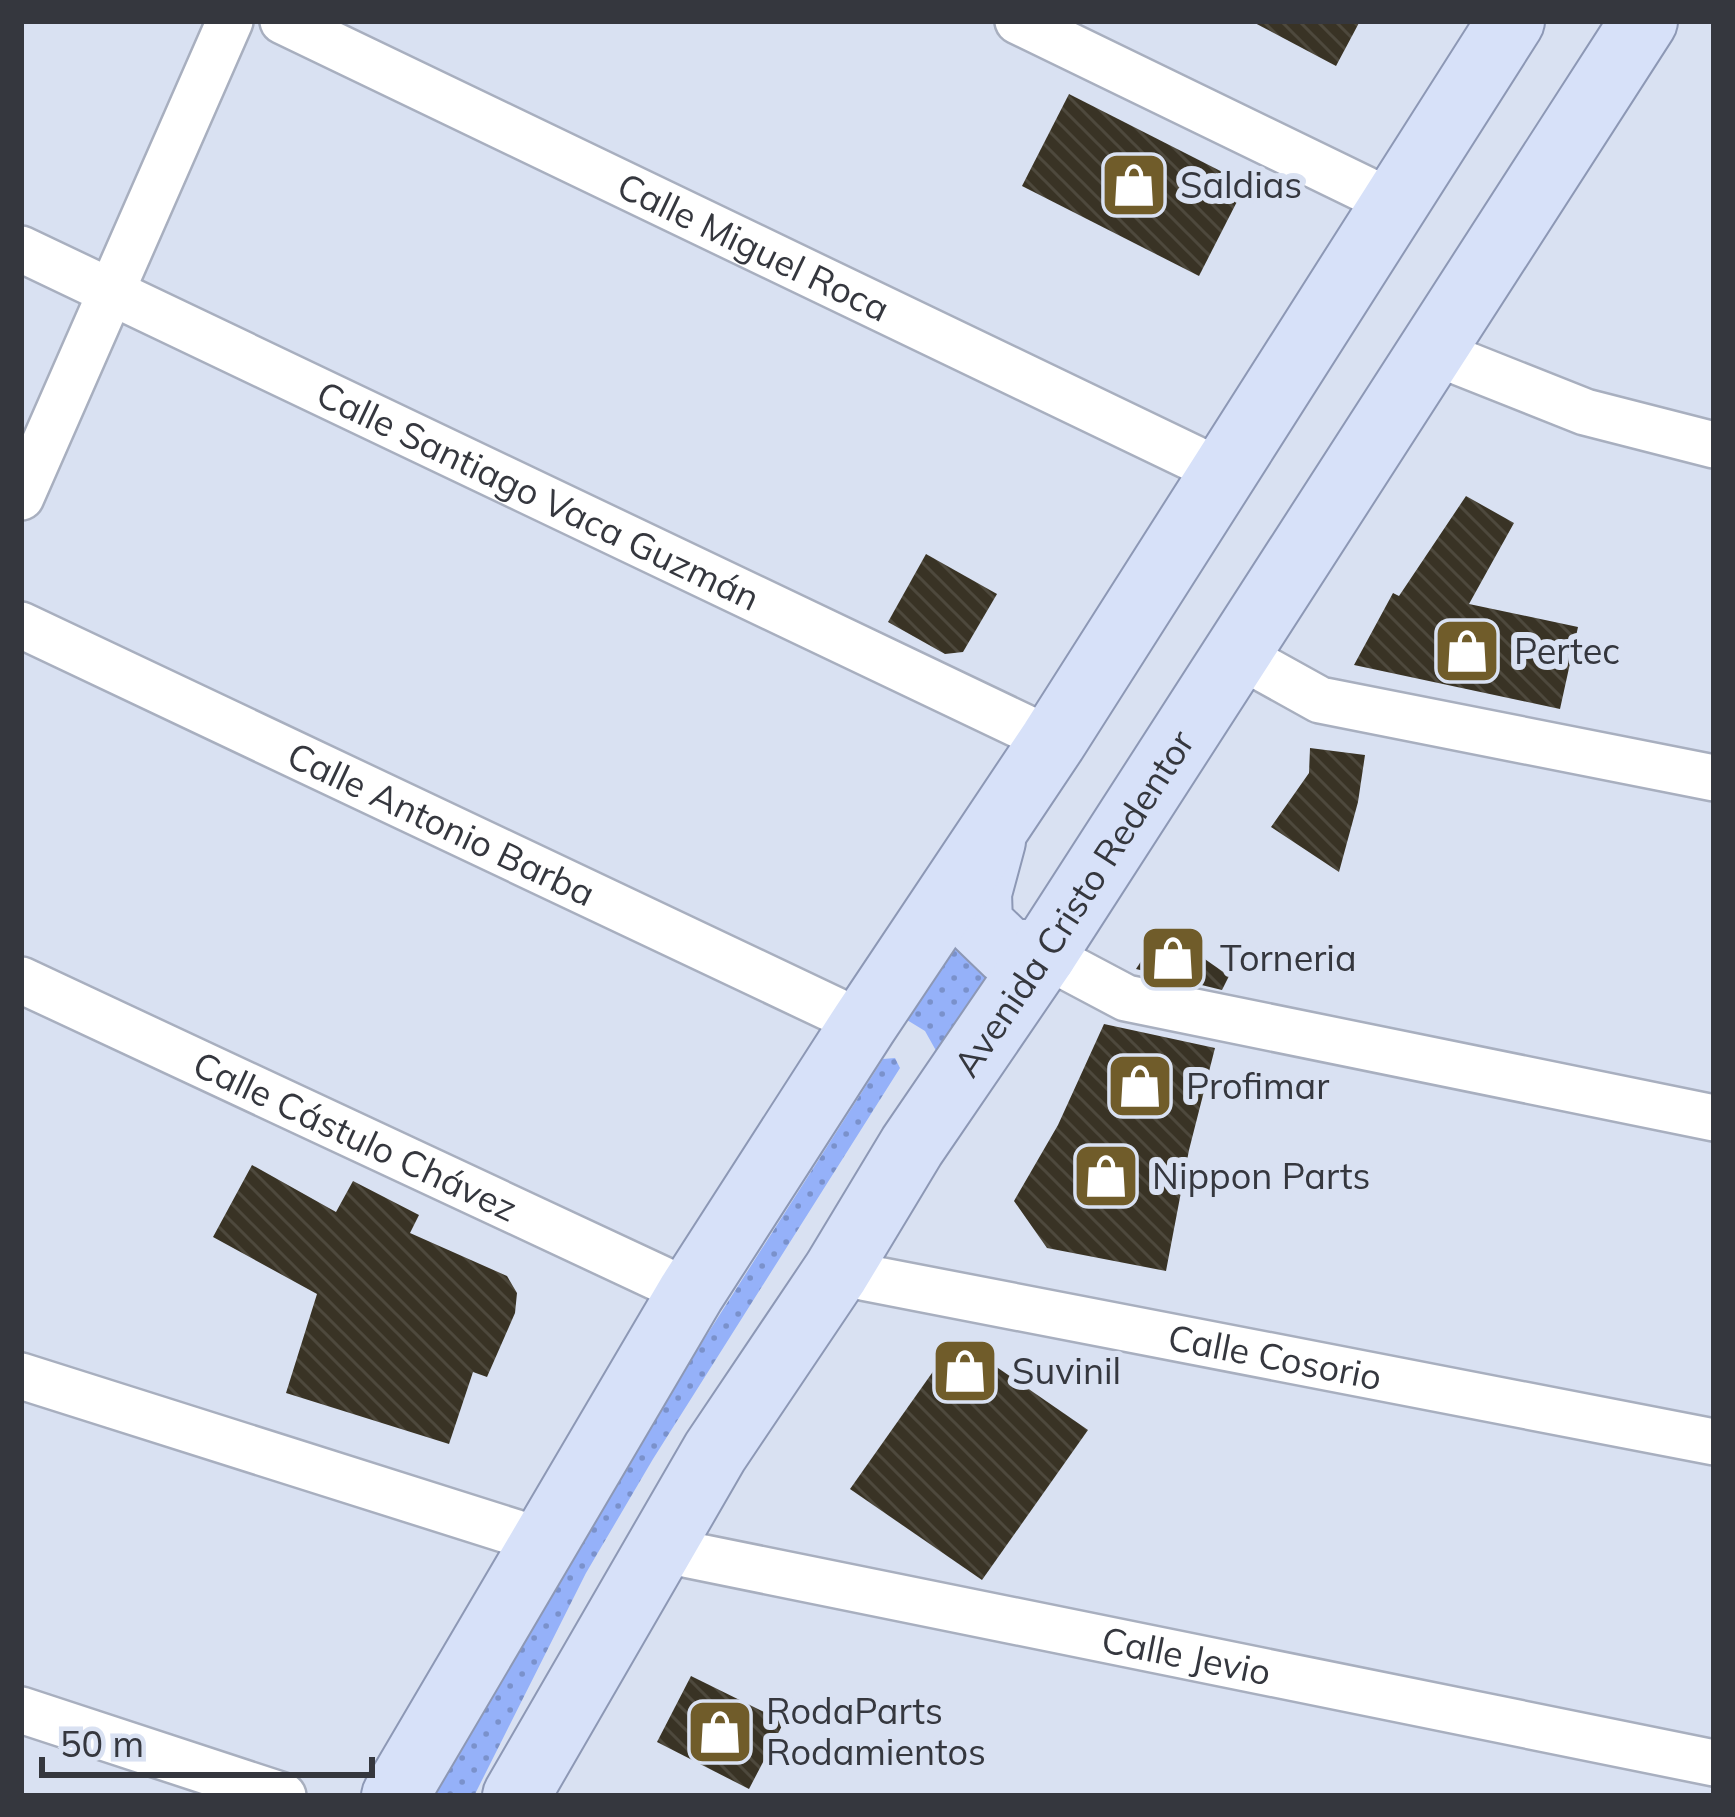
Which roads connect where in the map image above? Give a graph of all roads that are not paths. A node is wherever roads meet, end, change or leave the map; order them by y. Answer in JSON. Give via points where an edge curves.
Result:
{"nodes":[{"id":1,"x":230,"y":21,"type":"edge"},
{"id":2,"x":283,"y":21,"type":"edge"},
{"id":3,"x":1018,"y":21,"type":"edge"},
{"id":4,"x":1510,"y":21,"type":"edge"},
{"id":5,"x":1644,"y":21,"type":"edge"},
{"id":6,"x":1393,"y":203,"type":"junction"},
{"id":7,"x":21,"y":249,"type":"edge"},
{"id":8,"x":114,"y":291,"type":"junction"},
{"id":9,"x":1434,"y":352,"type":"junction"},
{"id":10,"x":1714,"y":445,"type":"edge"},
{"id":11,"x":1222,"y":472,"type":"junction"},
{"id":12,"x":21,"y":497,"type":"edge"},
{"id":13,"x":21,"y":625,"type":"edge"},
{"id":14,"x":1237,"y":654,"type":"junction"},
{"id":15,"x":1053,"y":741,"type":"junction"},
{"id":16,"x":1714,"y":778,"type":"edge"},
{"id":17,"x":1009,"y":805,"type":"junction"},
{"id":18,"x":1043,"y":954,"type":"junction"},
{"id":19,"x":21,"y":980,"type":"edge"},
{"id":20,"x":864,"y":1024,"type":"junction"},
{"id":21,"x":1714,"y":1118,"type":"edge"},
{"id":22,"x":912,"y":1146,"type":"junction"},
{"id":23,"x":836,"y":1272,"type":"junction"},
{"id":24,"x":691,"y":1293,"type":"junction"},
{"id":25,"x":21,"y":1376,"type":"edge"},
{"id":26,"x":1714,"y":1442,"type":"edge"},
{"id":27,"x":542,"y":1541,"type":"junction"},
{"id":28,"x":660,"y":1549,"type":"junction"},
{"id":29,"x":21,"y":1710,"type":"edge"},
{"id":30,"x":1714,"y":1763,"type":"edge"},
{"id":31,"x":283,"y":1796,"type":"edge"},
{"id":32,"x":395,"y":1796,"type":"edge"},
{"id":33,"x":516,"y":1796,"type":"edge"}],
"edges":[{"from":1,"to":8,"type":"street"},
{"from":2,"to":11,"type":"street","name":"Calle Miguel Roca"},
{"from":3,"to":6,"type":"street"},
{"from":4,"to":6,"type":"main road"},
{"from":5,"to":9,"type":"main road","name":"Avenida Cristo Redentor"},
{"from":6,"to":11,"type":"main road"},
{"from":7,"to":8,"type":"street","name":"Calle Santiago Vaca Guzmán"},
{"from":8,"to":12,"type":"street"},
{"from":8,"to":15,"type":"street","name":"Calle Santiago Vaca Guzmán"},
{"from":9,"to":10,"type":"street","via":[[1586,412]]},
{"from":9,"to":14,"type":"main road","name":"Avenida Cristo Redentor"},
{"from":11,"to":15,"type":"main road"},
{"from":13,"to":20,"type":"street","name":"Calle Antonio Barba"},
{"from":14,"to":16,"type":"street","via":[[1320,700]]},
{"from":14,"to":18,"type":"main road","name":"Avenida Cristo Redentor"},
{"from":15,"to":17,"type":"main road"},
{"from":17,"to":18,"type":"main road","via":[[985,861],[976,914],[1008,952]]},
{"from":17,"to":20,"type":"main road"},
{"from":18,"to":21,"type":"street","via":[[1126,998]]},
{"from":18,"to":22,"type":"main road","name":"Avenida Cristo Redentor"},
{"from":19,"to":24,"type":"street","name":"Calle Cástulo Chávez"},
{"from":20,"to":22,"type":"main road","via":[[889,1028],[925,1057]]},
{"from":20,"to":24,"type":"main road"},
{"from":22,"to":23,"type":"main road","name":"Avenida Cristo Redentor"},
{"from":23,"to":26,"type":"street","name":"Calle Cosorio"},
{"from":23,"to":28,"type":"main road","name":"Avenida Cristo Redentor"},
{"from":24,"to":27,"type":"main road"},
{"from":25,"to":27,"type":"street"},
{"from":27,"to":32,"type":"main road"},
{"from":28,"to":30,"type":"street","name":"Calle Jevio"},
{"from":28,"to":33,"type":"main road","name":"Avenida Cristo Redentor"},
{"from":29,"to":31,"type":"street"}]}
